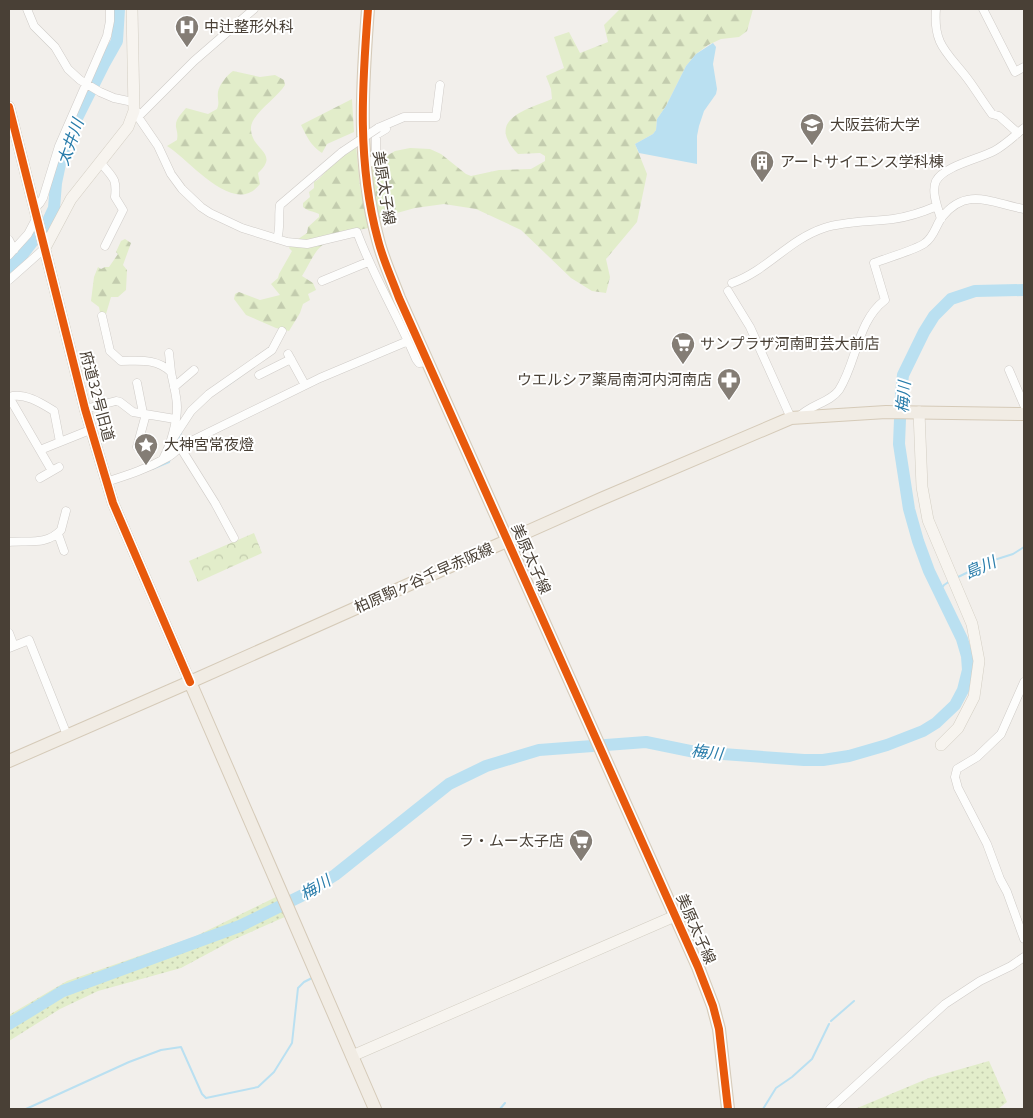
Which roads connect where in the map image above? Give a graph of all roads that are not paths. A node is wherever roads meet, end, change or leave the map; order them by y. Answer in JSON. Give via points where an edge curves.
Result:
{"nodes":[{"id":1,"x":27,"y":9,"type":"edge"},
{"id":2,"x":110,"y":9,"type":"edge"},
{"id":3,"x":132,"y":9,"type":"edge"},
{"id":4,"x":254,"y":9,"type":"edge"},
{"id":5,"x":368,"y":9,"type":"edge"},
{"id":6,"x":936,"y":9,"type":"edge"},
{"id":7,"x":983,"y":9,"type":"edge"},
{"id":8,"x":1024,"y":67,"type":"edge"},
{"id":9,"x":87,"y":83,"type":"junction"},
{"id":10,"x":440,"y":85,"type":"dead end"},
{"id":11,"x":133,"y":106,"type":"junction"},
{"id":12,"x":9,"y":107,"type":"edge"},
{"id":13,"x":398,"y":120,"type":"junction"},
{"id":14,"x":11,"y":121,"type":"edge"},
{"id":15,"x":1021,"y":131,"type":"edge"},
{"id":16,"x":13,"y":138,"type":"edge"},
{"id":17,"x":101,"y":163,"type":"junction"},
{"id":18,"x":365,"y":166,"type":"junction"},
{"id":19,"x":937,"y":206,"type":"junction"},
{"id":20,"x":1024,"y":208,"type":"edge"},
{"id":21,"x":37,"y":215,"type":"junction"},
{"id":22,"x":942,"y":219,"type":"junction"},
{"id":23,"x":277,"y":239,"type":"junction"},
{"id":24,"x":9,"y":240,"type":"edge"},
{"id":25,"x":44,"y":244,"type":"junction"},
{"id":26,"x":105,"y":246,"type":"dead end"},
{"id":27,"x":11,"y":253,"type":"edge"},
{"id":28,"x":368,"y":262,"type":"junction"},
{"id":29,"x":9,"y":280,"type":"edge"},
{"id":30,"x":322,"y":281,"type":"dead end"},
{"id":31,"x":732,"y":283,"type":"dead end"},
{"id":32,"x":728,"y":291,"type":"dead end"},
{"id":33,"x":102,"y":316,"type":"dead end"},
{"id":34,"x":282,"y":331,"type":"dead end"},
{"id":35,"x":408,"y":341,"type":"junction"},
{"id":36,"x":169,"y":353,"type":"dead end"},
{"id":37,"x":428,"y":362,"type":"junction"},
{"id":38,"x":194,"y":370,"type":"dead end"},
{"id":39,"x":1009,"y":370,"type":"dead end"},
{"id":40,"x":171,"y":372,"type":"junction"},
{"id":41,"x":259,"y":375,"type":"dead end"},
{"id":42,"x":305,"y":385,"type":"junction"},
{"id":43,"x":136,"y":386,"type":"dead end"},
{"id":44,"x":174,"y":387,"type":"junction"},
{"id":45,"x":9,"y":397,"type":"edge"},
{"id":46,"x":1024,"y":405,"type":"edge"},
{"id":47,"x":85,"y":409,"type":"junction"},
{"id":48,"x":917,"y":412,"type":"junction"},
{"id":49,"x":144,"y":414,"type":"junction"},
{"id":50,"x":1024,"y":414,"type":"edge"},
{"id":51,"x":794,"y":418,"type":"junction"},
{"id":52,"x":175,"y":419,"type":"junction"},
{"id":53,"x":90,"y":430,"type":"junction"},
{"id":54,"x":171,"y":441,"type":"junction"},
{"id":55,"x":60,"y":442,"type":"junction"},
{"id":56,"x":180,"y":446,"type":"junction"},
{"id":57,"x":137,"y":447,"type":"dead end"},
{"id":58,"x":40,"y":450,"type":"junction"},
{"id":59,"x":163,"y":459,"type":"junction"},
{"id":60,"x":40,"y":478,"type":"dead end"},
{"id":61,"x":106,"y":482,"type":"junction"},
{"id":62,"x":66,"y":512,"type":"dead end"},
{"id":63,"x":58,"y":534,"type":"junction"},
{"id":64,"x":234,"y":538,"type":"dead end"},
{"id":65,"x":508,"y":541,"type":"junction"},
{"id":66,"x":9,"y":542,"type":"edge"},
{"id":67,"x":64,"y":551,"type":"dead end"},
{"id":68,"x":9,"y":633,"type":"edge"},
{"id":69,"x":12,"y":647,"type":"edge"},
{"id":70,"x":190,"y":682,"type":"junction"},
{"id":71,"x":1024,"y":682,"type":"edge"},
{"id":72,"x":67,"y":735,"type":"junction"},
{"id":73,"x":941,"y":745,"type":"dead end"},
{"id":74,"x":9,"y":761,"type":"edge"},
{"id":75,"x":675,"y":916,"type":"junction"},
{"id":76,"x":1024,"y":939,"type":"edge"},
{"id":77,"x":1024,"y":957,"type":"edge"},
{"id":78,"x":352,"y":1056,"type":"junction"},
{"id":79,"x":375,"y":1109,"type":"edge"},
{"id":80,"x":728,"y":1109,"type":"edge"},
{"id":81,"x":830,"y":1109,"type":"edge"}],
"edges":[{"from":1,"to":9,"type":"street","via":[[34,26],[55,47],[68,70]]},
{"from":2,"to":9,"type":"street","via":[[107,36]]},
{"from":3,"to":11,"type":"street"},
{"from":4,"to":11,"type":"street","via":[[205,51],[141,114]]},
{"from":5,"to":18,"type":"main road","name":"美原太子線","via":[[362,130]]},
{"from":6,"to":15,"type":"street","via":[[936,35],[944,50],[992,114]]},
{"from":7,"to":8,"type":"street","via":[[1015,72]]},
{"from":9,"to":11,"type":"street"},
{"from":9,"to":21,"type":"street","via":[[58,146]]},
{"from":10,"to":13,"type":"street","via":[[436,116]]},
{"from":11,"to":17,"type":"street","via":[[128,127]]},
{"from":11,"to":23,"type":"street","via":[[171,174],[201,207],[242,228]]},
{"from":12,"to":14,"type":"street","name":"府道32号旧道"},
{"from":13,"to":18,"type":"street","via":[[376,135],[376,158]]},
{"from":13,"to":23,"type":"street","bridge":true,"via":[[378,128],[342,152],[280,206]]},
{"from":14,"to":16,"type":"street","name":"府道32号旧道"},
{"from":15,"to":19,"type":"street","via":[[994,151],[940,176],[935,183]]},
{"from":16,"to":21,"type":"street","name":"府道32号旧道"},
{"from":17,"to":25,"type":"street","via":[[72,198]]},
{"from":17,"to":26,"type":"street","via":[[114,179],[114,197],[123,210]]},
{"from":18,"to":37,"type":"main road","name":"美原太子線","via":[[378,241]]},
{"from":19,"to":22,"type":"street"},
{"from":19,"to":31,"type":"street","via":[[894,219],[824,228],[792,244],[758,272]]},
{"from":20,"to":22,"type":"street","via":[[983,199],[966,199],[951,206]]},
{"from":21,"to":25,"type":"street","name":"府道32号旧道"},
{"from":21,"to":27,"type":"street","via":[[28,234]]},
{"from":22,"to":51,"type":"street","via":[[925,244],[874,263],[885,300],[869,316],[849,371],[838,392]]},
{"from":23,"to":28,"type":"street","via":[[307,244],[357,232]]},
{"from":24,"to":27,"type":"street"},
{"from":25,"to":29,"type":"street"},
{"from":25,"to":47,"type":"street","name":"府道32号旧道"},
{"from":28,"to":30,"type":"street"},
{"from":28,"to":35,"type":"street"},
{"from":32,"to":51,"type":"street","via":[[750,327]]},
{"from":33,"to":40,"type":"street","via":[[109,356],[121,361],[148,360]]},
{"from":34,"to":54,"type":"street","via":[[272,350],[209,394],[191,411]]},
{"from":35,"to":37,"type":"street","via":[[420,363]]},
{"from":35,"to":42,"type":"street"},
{"from":36,"to":40,"type":"street"},
{"from":37,"to":65,"type":"main road","name":"美原太子線"},
{"from":38,"to":44,"type":"street"},
{"from":39,"to":46,"type":"street"},
{"from":40,"to":44,"type":"street"},
{"from":41,"to":42,"type":"street","via":[[290,356]]},
{"from":42,"to":56,"type":"street"},
{"from":43,"to":49,"type":"street"},
{"from":44,"to":52,"type":"street"},
{"from":45,"to":55,"type":"street","via":[[14,395],[39,401],[54,412]]},
{"from":45,"to":58,"type":"street"},
{"from":47,"to":49,"type":"street","via":[[116,401],[133,412]]},
{"from":47,"to":53,"type":"street","name":"府道32号旧道"},
{"from":48,"to":50,"type":"main road","name":"柏原駒ヶ谷千早赤阪線"},
{"from":48,"to":51,"type":"main road","name":"柏原駒ヶ谷千早赤阪線"},
{"from":48,"to":73,"type":"street","via":[[922,487],[928,520],[972,624],[979,661],[974,697],[958,728]]},
{"from":49,"to":52,"type":"street"},
{"from":49,"to":57,"type":"street"},
{"from":51,"to":65,"type":"main road","name":"柏原駒ヶ谷千早赤阪線"},
{"from":52,"to":54,"type":"street"},
{"from":53,"to":55,"type":"street"},
{"from":53,"to":61,"type":"street","name":"府道32号旧道"},
{"from":54,"to":59,"type":"street"},
{"from":55,"to":58,"type":"street"},
{"from":56,"to":59,"type":"street"},
{"from":56,"to":64,"type":"street"},
{"from":58,"to":60,"type":"street","via":[[55,469]]},
{"from":59,"to":61,"type":"street","via":[[144,470]]},
{"from":61,"to":70,"type":"street","name":"府道32号旧道"},
{"from":62,"to":63,"type":"street"},
{"from":63,"to":66,"type":"street","via":[[42,541]]},
{"from":63,"to":67,"type":"street"},
{"from":65,"to":70,"type":"main road","name":"柏原駒ヶ谷千早赤阪線"},
{"from":65,"to":75,"type":"main road","name":"美原太子線"},
{"from":68,"to":69,"type":"street"},
{"from":69,"to":72,"type":"street","via":[[29,640]]},
{"from":70,"to":72,"type":"main road","name":"柏原駒ヶ谷千早赤阪線"},
{"from":70,"to":78,"type":"main road"},
{"from":71,"to":76,"type":"street","via":[[1001,734],[977,757],[957,769],[955,778],[987,844]]},
{"from":72,"to":74,"type":"main road","name":"柏原駒ヶ谷千早赤阪線"},
{"from":75,"to":78,"type":"street"},
{"from":75,"to":80,"type":"main road","name":"美原太子線","via":[[713,1006],[719,1029]]},
{"from":77,"to":81,"type":"street","via":[[945,1004]]},
{"from":78,"to":79,"type":"main road"}]}
